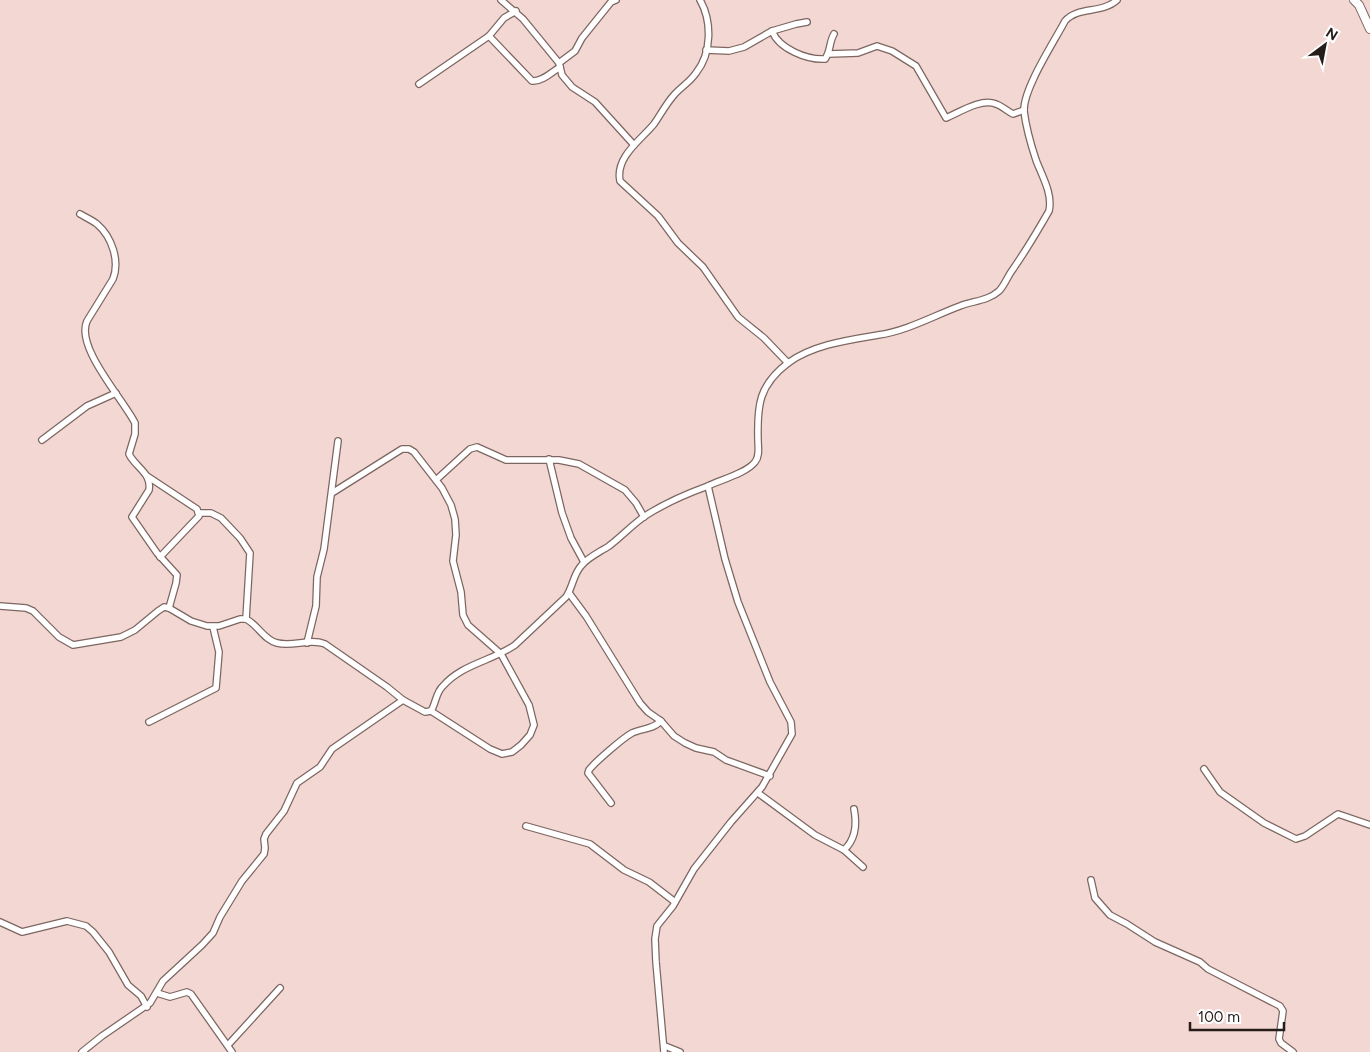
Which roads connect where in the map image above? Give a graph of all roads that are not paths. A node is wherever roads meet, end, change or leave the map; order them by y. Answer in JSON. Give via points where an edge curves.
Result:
{"nodes":[{"id":1,"x":501,"y":0,"type":"edge"},
{"id":2,"x":616,"y":0,"type":"edge"},
{"id":3,"x":700,"y":0,"type":"edge"},
{"id":4,"x":1117,"y":0,"type":"edge"},
{"id":5,"x":1354,"y":0,"type":"edge"},
{"id":6,"x":516,"y":11,"type":"junction"},
{"id":7,"x":807,"y":22,"type":"dead end"},
{"id":8,"x":1370,"y":28,"type":"edge"},
{"id":9,"x":772,"y":32,"type":"junction"},
{"id":10,"x":834,"y":34,"type":"dead end"},
{"id":11,"x":489,"y":36,"type":"junction"},
{"id":12,"x":706,"y":50,"type":"junction"},
{"id":13,"x":829,"y":54,"type":"junction"},
{"id":14,"x":559,"y":65,"type":"junction"},
{"id":15,"x":420,"y":84,"type":"dead end"},
{"id":16,"x":1024,"y":110,"type":"junction"},
{"id":17,"x":634,"y":145,"type":"junction"},
{"id":18,"x":80,"y":214,"type":"dead end"},
{"id":19,"x":788,"y":363,"type":"junction"},
{"id":20,"x":116,"y":393,"type":"junction"},
{"id":21,"x":42,"y":440,"type":"dead end"},
{"id":22,"x":338,"y":441,"type":"dead end"},
{"id":23,"x":549,"y":459,"type":"junction"},
{"id":24,"x":147,"y":476,"type":"junction"},
{"id":25,"x":436,"y":480,"type":"junction"},
{"id":26,"x":708,"y":486,"type":"junction"},
{"id":27,"x":332,"y":493,"type":"junction"},
{"id":28,"x":199,"y":513,"type":"junction"},
{"id":29,"x":644,"y":517,"type":"junction"},
{"id":30,"x":160,"y":557,"type":"junction"},
{"id":31,"x":584,"y":562,"type":"junction"},
{"id":32,"x":569,"y":593,"type":"junction"},
{"id":33,"x":0,"y":606,"type":"edge"},
{"id":34,"x":169,"y":608,"type":"junction"},
{"id":35,"x":246,"y":619,"type":"junction"},
{"id":36,"x":213,"y":627,"type":"junction"},
{"id":37,"x":307,"y":642,"type":"junction"},
{"id":38,"x":501,"y":654,"type":"junction"},
{"id":39,"x":404,"y":700,"type":"junction"},
{"id":40,"x":430,"y":711,"type":"junction"},
{"id":41,"x":661,"y":721,"type":"junction"},
{"id":42,"x":149,"y":722,"type":"dead end"},
{"id":43,"x":1204,"y":769,"type":"dead end"},
{"id":44,"x":770,"y":776,"type":"junction"},
{"id":45,"x":758,"y":793,"type":"junction"},
{"id":46,"x":611,"y":803,"type":"dead end"},
{"id":47,"x":854,"y":809,"type":"dead end"},
{"id":48,"x":1370,"y":824,"type":"edge"},
{"id":49,"x":526,"y":826,"type":"dead end"},
{"id":50,"x":844,"y":850,"type":"junction"},
{"id":51,"x":863,"y":867,"type":"dead end"},
{"id":52,"x":1091,"y":880,"type":"dead end"},
{"id":53,"x":675,"y":902,"type":"junction"},
{"id":54,"x":0,"y":922,"type":"edge"},
{"id":55,"x":280,"y":988,"type":"dead end"},
{"id":56,"x":157,"y":993,"type":"junction"},
{"id":57,"x":146,"y":1007,"type":"junction"},
{"id":58,"x":228,"y":1045,"type":"junction"},
{"id":59,"x":665,"y":1049,"type":"edge"},
{"id":60,"x":82,"y":1052,"type":"edge"},
{"id":61,"x":232,"y":1052,"type":"edge"},
{"id":62,"x":680,"y":1052,"type":"edge"},
{"id":63,"x":1294,"y":1052,"type":"edge"}],
"edges":[{"from":1,"to":6,"type":"street"},
{"from":2,"to":14,"type":"street","via":[[582,38],[575,51]]},
{"from":3,"to":12,"type":"street","via":[[705,8],[709,37]]},
{"from":4,"to":16,"type":"street","via":[[1108,6],[1070,16],[1033,80]]},
{"from":5,"to":8,"type":"main road"},
{"from":6,"to":11,"type":"street","via":[[504,18]]},
{"from":6,"to":14,"type":"street"},
{"from":7,"to":9,"type":"street"},
{"from":9,"to":12,"type":"street","via":[[744,47],[729,51]]},
{"from":9,"to":13,"type":"street","via":[[775,38],[796,53],[818,60]]},
{"from":10,"to":13,"type":"street"},
{"from":11,"to":14,"type":"street","via":[[534,81],[541,80]]},
{"from":11,"to":15,"type":"street"},
{"from":12,"to":17,"type":"street","via":[[696,74],[673,96]]},
{"from":13,"to":16,"type":"street","via":[[858,53],[877,46],[892,51],[916,66],[946,118],[988,102],[1013,114]]},
{"from":14,"to":17,"type":"street","via":[[562,75],[572,87],[595,102]]},
{"from":16,"to":19,"type":"street","via":[[1050,204],[1029,246],[1000,291],[905,328],[830,345]]},
{"from":17,"to":19,"type":"street","via":[[621,164],[620,181],[658,216],[678,243],[703,267],[738,317]]},
{"from":18,"to":20,"type":"street","via":[[106,234],[115,258],[113,279],[85,326],[90,351]]},
{"from":19,"to":26,"type":"street","via":[[770,378],[762,394],[755,462]]},
{"from":20,"to":21,"type":"street","via":[[87,406]]},
{"from":20,"to":24,"type":"street","via":[[135,423],[129,455]]},
{"from":22,"to":27,"type":"street"},
{"from":23,"to":25,"type":"street","via":[[506,460],[477,447],[470,449]]},
{"from":23,"to":29,"type":"street","via":[[579,464],[612,482],[625,490]]},
{"from":23,"to":31,"type":"street","via":[[562,513]]},
{"from":24,"to":28,"type":"street"},
{"from":24,"to":30,"type":"street","via":[[149,490],[132,517]]},
{"from":25,"to":27,"type":"street","via":[[414,452],[402,448]]},
{"from":25,"to":38,"type":"street","via":[[456,520],[452,560],[461,592],[463,615],[468,625]]},
{"from":26,"to":29,"type":"street"},
{"from":26,"to":44,"type":"street","via":[[738,602],[770,682],[792,726],[792,734]]},
{"from":27,"to":37,"type":"street","via":[[317,578],[316,606]]},
{"from":28,"to":30,"type":"street"},
{"from":28,"to":35,"type":"street","via":[[211,513],[220,518],[250,553]]},
{"from":29,"to":31,"type":"street"},
{"from":30,"to":34,"type":"street","via":[[176,576]]},
{"from":31,"to":32,"type":"street"},
{"from":32,"to":38,"type":"street","via":[[515,645]]},
{"from":32,"to":41,"type":"street","via":[[640,703]]},
{"from":33,"to":34,"type":"street","via":[[33,611],[62,640],[73,645],[122,637],[161,608]]},
{"from":34,"to":36,"type":"street","via":[[191,621]]},
{"from":35,"to":36,"type":"street"},
{"from":35,"to":37,"type":"street","via":[[275,643]]},
{"from":36,"to":42,"type":"street","via":[[219,652],[215,690]]},
{"from":37,"to":39,"type":"street","via":[[324,644]]},
{"from":38,"to":40,"type":"street","via":[[478,662],[454,676],[440,688]]},
{"from":38,"to":40,"type":"street","via":[[529,705],[534,725],[530,735],[512,752],[502,754],[490,749]]},
{"from":39,"to":40,"type":"street","via":[[425,712]]},
{"from":39,"to":56,"type":"street","via":[[332,749],[320,767],[297,783],[284,811],[266,834],[264,854],[242,881],[213,933],[163,981]]},
{"from":41,"to":44,"type":"street","via":[[678,740]]},
{"from":41,"to":46,"type":"street","via":[[652,728],[625,737],[589,770]]},
{"from":43,"to":48,"type":"street","via":[[1220,792],[1296,839],[1338,814]]},
{"from":44,"to":45,"type":"street"},
{"from":45,"to":50,"type":"street","via":[[815,835]]},
{"from":45,"to":53,"type":"street","via":[[730,822],[694,869]]},
{"from":47,"to":50,"type":"street","via":[[856,828]]},
{"from":49,"to":53,"type":"street","via":[[590,844]]},
{"from":50,"to":51,"type":"street"},
{"from":52,"to":63,"type":"street","via":[[1095,898],[1110,915],[1155,942],[1200,962],[1280,1006],[1279,1039]]},
{"from":53,"to":59,"type":"street","via":[[658,926],[655,939]]},
{"from":54,"to":57,"type":"street","via":[[22,932],[67,921],[86,926],[94,932],[128,986],[141,996]]},
{"from":55,"to":58,"type":"street"},
{"from":56,"to":57,"type":"street"},
{"from":56,"to":58,"type":"street","via":[[170,997],[187,992],[191,994]]},
{"from":57,"to":60,"type":"street"},
{"from":58,"to":61,"type":"street"},
{"from":59,"to":62,"type":"street"}]}
